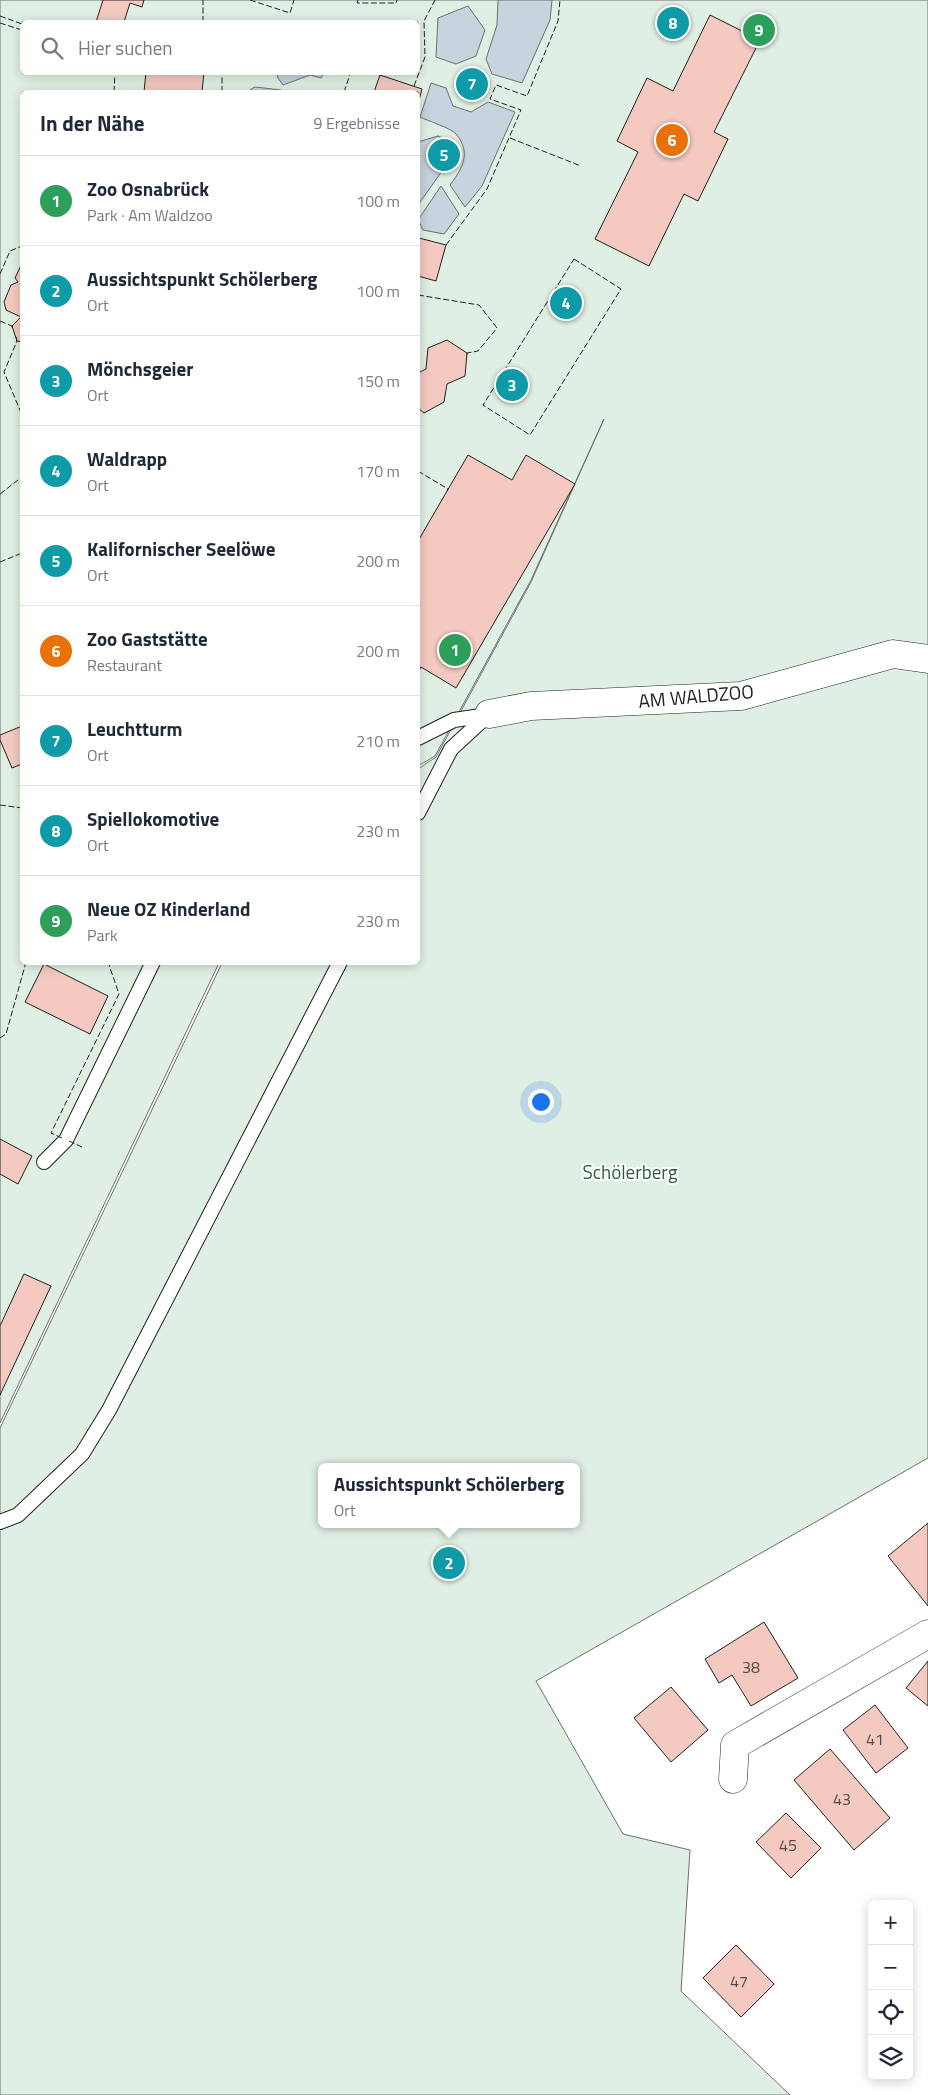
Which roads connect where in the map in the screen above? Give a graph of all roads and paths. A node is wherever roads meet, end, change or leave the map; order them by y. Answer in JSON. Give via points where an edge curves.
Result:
{"nodes":[{"id":1,"x":928,"y":659,"type":"edge"},
{"id":2,"x":489,"y":714,"type":"junction"},
{"id":3,"x":420,"y":737,"type":"edge"},
{"id":4,"x":420,"y":809,"type":"edge"},
{"id":5,"x":152,"y":965,"type":"edge"},
{"id":6,"x":338,"y":965,"type":"edge"},
{"id":7,"x":44,"y":1162,"type":"dead end"},
{"id":8,"x":0,"y":1522,"type":"edge"},
{"id":9,"x":928,"y":1634,"type":"edge"},
{"id":10,"x":733,"y":1779,"type":"dead end"}],
"edges":[{"from":1,"to":2,"type":"street","name":"AM WALDZOO","via":[[894,654],[742,696],[531,706]]},
{"from":2,"to":3,"type":"lane","via":[[454,720]]},
{"from":2,"to":4,"type":"lane","via":[[451,749]]},
{"from":5,"to":7,"type":"lane","via":[[66,1140]]},
{"from":6,"to":8,"type":"lane","via":[[109,1410],[82,1454],[18,1515]]},
{"from":9,"to":10,"type":"street","via":[[735,1745]]}]}
